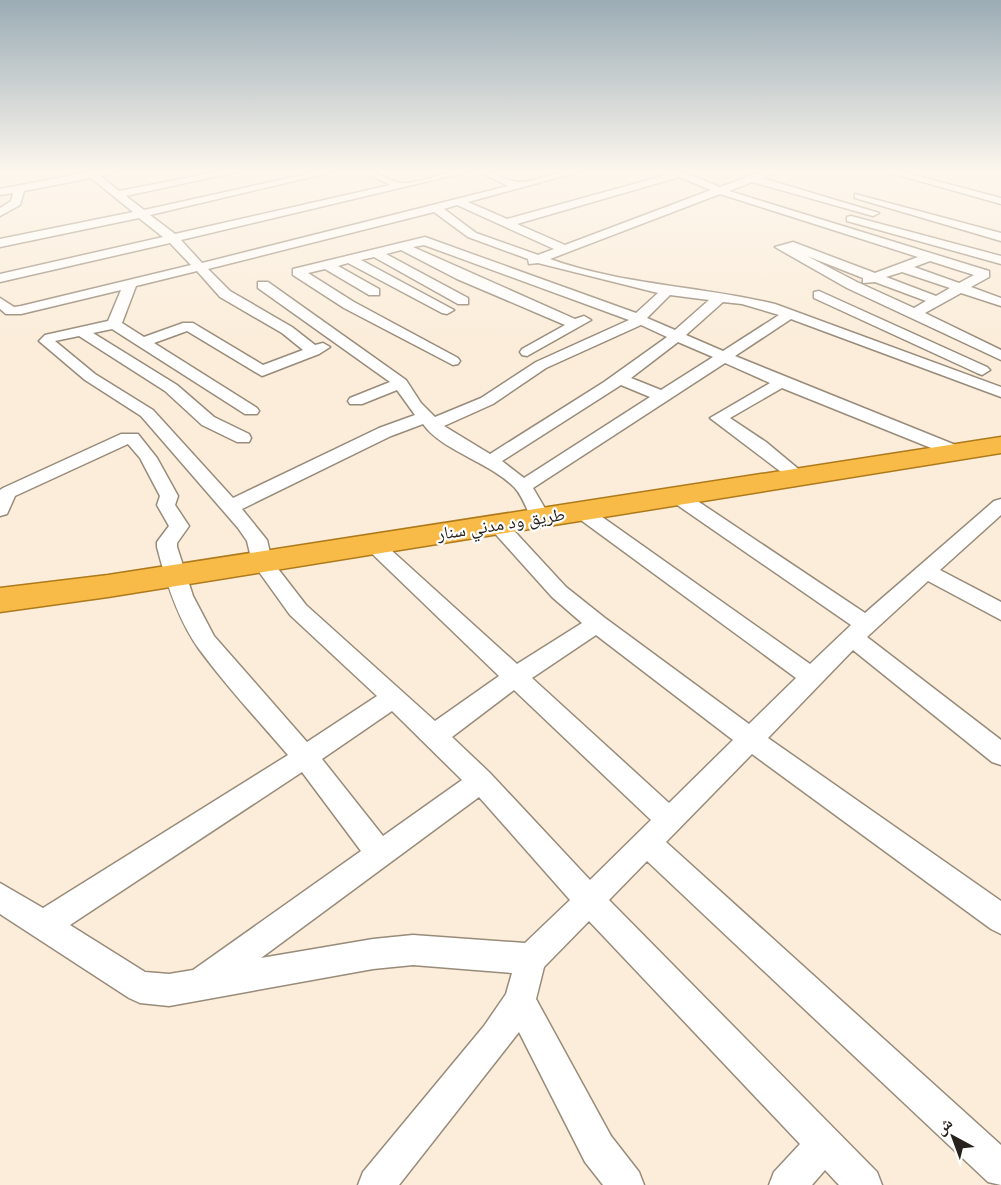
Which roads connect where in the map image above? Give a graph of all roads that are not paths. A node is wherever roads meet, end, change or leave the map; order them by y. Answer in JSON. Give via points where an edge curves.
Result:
{"nodes":[{"id":1,"x":82,"y":226,"type":"edge"},
{"id":2,"x":158,"y":226,"type":"edge"},
{"id":3,"x":213,"y":226,"type":"edge"},
{"id":4,"x":342,"y":226,"type":"edge"},
{"id":5,"x":378,"y":226,"type":"edge"},
{"id":6,"x":460,"y":226,"type":"edge"},
{"id":7,"x":512,"y":226,"type":"edge"},
{"id":8,"x":622,"y":226,"type":"edge"},
{"id":9,"x":831,"y":226,"type":"edge"},
{"id":10,"x":891,"y":226,"type":"edge"},
{"id":11,"x":906,"y":226,"type":"edge"},
{"id":12,"x":964,"y":226,"type":"edge"},
{"id":13,"x":1001,"y":237,"type":"edge"},
{"id":14,"x":172,"y":238,"type":"junction"},
{"id":15,"x":311,"y":240,"type":"junction"},
{"id":16,"x":0,"y":243,"type":"edge"},
{"id":17,"x":407,"y":245,"type":"junction"},
{"id":18,"x":564,"y":249,"type":"junction"},
{"id":19,"x":377,"y":254,"type":"junction"},
{"id":20,"x":999,"y":255,"type":"edge"},
{"id":21,"x":929,"y":257,"type":"junction"},
{"id":22,"x":538,"y":259,"type":"junction"},
{"id":23,"x":353,"y":261,"type":"junction"},
{"id":24,"x":326,"y":264,"type":"junction"},
{"id":25,"x":200,"y":266,"type":"junction"},
{"id":26,"x":307,"y":268,"type":"junction"},
{"id":27,"x":904,"y":268,"type":"junction"},
{"id":28,"x":508,"y":272,"type":"junction"},
{"id":29,"x":982,"y":273,"type":"junction"},
{"id":30,"x":0,"y":278,"type":"edge"},
{"id":31,"x":874,"y":278,"type":"junction"},
{"id":32,"x":1001,"y":279,"type":"edge"},
{"id":33,"x":130,"y":284,"type":"junction"},
{"id":34,"x":263,"y":285,"type":"dead end"},
{"id":35,"x":852,"y":285,"type":"junction"},
{"id":36,"x":960,"y":288,"type":"junction"},
{"id":37,"x":667,"y":291,"type":"junction"},
{"id":38,"x":374,"y":292,"type":"dead end"},
{"id":39,"x":720,"y":297,"type":"junction"},
{"id":40,"x":463,"y":301,"type":"dead end"},
{"id":41,"x":937,"y":301,"type":"junction"},
{"id":42,"x":0,"y":302,"type":"edge"},
{"id":43,"x":1001,"y":302,"type":"edge"},
{"id":44,"x":800,"y":305,"type":"junction"},
{"id":45,"x":605,"y":307,"type":"junction"},
{"id":46,"x":447,"y":310,"type":"dead end"},
{"id":47,"x":915,"y":313,"type":"junction"},
{"id":48,"x":640,"y":320,"type":"junction"},
{"id":49,"x":114,"y":324,"type":"junction"},
{"id":50,"x":576,"y":325,"type":"junction"},
{"id":51,"x":82,"y":332,"type":"junction"},
{"id":52,"x":678,"y":335,"type":"junction"},
{"id":53,"x":341,"y":340,"type":"junction"},
{"id":54,"x":143,"y":342,"type":"junction"},
{"id":55,"x":997,"y":349,"type":"edge"},
{"id":56,"x":108,"y":350,"type":"junction"},
{"id":57,"x":314,"y":351,"type":"junction"},
{"id":58,"x":527,"y":352,"type":"dead end"},
{"id":59,"x":727,"y":357,"type":"junction"},
{"id":60,"x":453,"y":361,"type":"dead end"},
{"id":61,"x":74,"y":364,"type":"junction"},
{"id":62,"x":619,"y":378,"type":"junction"},
{"id":63,"x":782,"y":382,"type":"junction"},
{"id":64,"x":401,"y":383,"type":"junction"},
{"id":65,"x":980,"y":383,"type":"junction"},
{"id":66,"x":1001,"y":392,"type":"edge"},
{"id":67,"x":663,"y":397,"type":"junction"},
{"id":68,"x":356,"y":401,"type":"dead end"},
{"id":69,"x":251,"y":411,"type":"dead end"},
{"id":70,"x":429,"y":421,"type":"junction"},
{"id":71,"x":243,"y":438,"type":"dead end"},
{"id":72,"x":1001,"y":445,"type":"edge"},
{"id":73,"x":957,"y":452,"type":"junction"},
{"id":74,"x":490,"y":461,"type":"junction"},
{"id":75,"x":799,"y":477,"type":"junction"},
{"id":76,"x":523,"y":486,"type":"junction"},
{"id":77,"x":677,"y":496,"type":"junction"},
{"id":78,"x":230,"y":507,"type":"junction"},
{"id":79,"x":999,"y":508,"type":"edge"},
{"id":80,"x":0,"y":510,"type":"edge"},
{"id":81,"x":581,"y":511,"type":"junction"},
{"id":82,"x":540,"y":518,"type":"junction"},
{"id":83,"x":497,"y":524,"type":"junction"},
{"id":84,"x":373,"y":545,"type":"junction"},
{"id":85,"x":262,"y":562,"type":"junction"},
{"id":86,"x":927,"y":572,"type":"junction"},
{"id":87,"x":174,"y":576,"type":"junction"},
{"id":88,"x":0,"y":600,"type":"edge"},
{"id":89,"x":1001,"y":612,"type":"edge"},
{"id":90,"x":597,"y":624,"type":"junction"},
{"id":91,"x":859,"y":631,"type":"junction"},
{"id":92,"x":515,"y":676,"type":"junction"},
{"id":93,"x":811,"y":677,"type":"junction"},
{"id":94,"x":394,"y":697,"type":"junction"},
{"id":95,"x":434,"y":736,"type":"junction"},
{"id":96,"x":749,"y":738,"type":"junction"},
{"id":97,"x":1001,"y":754,"type":"edge"},
{"id":98,"x":305,"y":757,"type":"junction"},
{"id":99,"x":481,"y":781,"type":"junction"},
{"id":100,"x":669,"y":820,"type":"junction"},
{"id":101,"x":647,"y":843,"type":"junction"},
{"id":102,"x":380,"y":854,"type":"junction"},
{"id":103,"x":0,"y":897,"type":"edge"},
{"id":104,"x":590,"y":902,"type":"junction"},
{"id":105,"x":1001,"y":919,"type":"edge"},
{"id":106,"x":43,"y":925,"type":"junction"},
{"id":107,"x":531,"y":959,"type":"junction"},
{"id":108,"x":198,"y":986,"type":"junction"},
{"id":109,"x":520,"y":1001,"type":"junction"},
{"id":110,"x":824,"y":1145,"type":"junction"},
{"id":111,"x":1001,"y":1169,"type":"edge"},
{"id":112,"x":376,"y":1185,"type":"edge"},
{"id":113,"x":626,"y":1185,"type":"edge"},
{"id":114,"x":787,"y":1185,"type":"edge"},
{"id":115,"x":864,"y":1185,"type":"edge"}],
"edges":[{"from":1,"to":16,"type":"street"},
{"from":2,"to":14,"type":"street"},
{"from":3,"to":14,"type":"street"},
{"from":4,"to":15,"type":"street"},
{"from":5,"to":17,"type":"street"},
{"from":6,"to":22,"type":"street","via":[[472,235]]},
{"from":7,"to":18,"type":"street"},
{"from":8,"to":18,"type":"street"},
{"from":9,"to":21,"type":"street"},
{"from":10,"to":20,"type":"street"},
{"from":11,"to":20,"type":"street"},
{"from":12,"to":13,"type":"street"},
{"from":14,"to":25,"type":"street"},
{"from":14,"to":30,"type":"street"},
{"from":15,"to":25,"type":"street"},
{"from":15,"to":26,"type":"street"},
{"from":17,"to":19,"type":"street"},
{"from":17,"to":28,"type":"street","via":[[429,242]]},
{"from":17,"to":50,"type":"street","via":[[462,276]]},
{"from":18,"to":22,"type":"street"},
{"from":19,"to":23,"type":"street"},
{"from":19,"to":40,"type":"street"},
{"from":20,"to":29,"type":"street"},
{"from":21,"to":27,"type":"street"},
{"from":21,"to":29,"type":"street"},
{"from":22,"to":28,"type":"street"},
{"from":22,"to":37,"type":"street"},
{"from":23,"to":24,"type":"street"},
{"from":23,"to":46,"type":"street"},
{"from":24,"to":26,"type":"street"},
{"from":24,"to":38,"type":"street"},
{"from":25,"to":33,"type":"street"},
{"from":25,"to":57,"type":"street","via":[[225,294],[287,330]]},
{"from":26,"to":60,"type":"street","via":[[297,272]]},
{"from":27,"to":31,"type":"street"},
{"from":27,"to":36,"type":"street"},
{"from":28,"to":45,"type":"street"},
{"from":29,"to":32,"type":"street"},
{"from":29,"to":36,"type":"street"},
{"from":31,"to":35,"type":"street"},
{"from":31,"to":35,"type":"street","via":[[789,245],[781,247]]},
{"from":31,"to":41,"type":"street"},
{"from":33,"to":42,"type":"street","via":[[15,311]]},
{"from":33,"to":49,"type":"street"},
{"from":34,"to":53,"type":"street"},
{"from":35,"to":44,"type":"street"},
{"from":35,"to":47,"type":"street"},
{"from":36,"to":41,"type":"street"},
{"from":36,"to":43,"type":"street"},
{"from":37,"to":39,"type":"street"},
{"from":37,"to":48,"type":"street"},
{"from":39,"to":44,"type":"street"},
{"from":39,"to":52,"type":"street"},
{"from":41,"to":47,"type":"street"},
{"from":44,"to":59,"type":"street"},
{"from":44,"to":65,"type":"street"},
{"from":44,"to":65,"type":"street","via":[[990,374]]},
{"from":45,"to":48,"type":"street"},
{"from":45,"to":50,"type":"street"},
{"from":47,"to":55,"type":"street"},
{"from":48,"to":52,"type":"street"},
{"from":48,"to":70,"type":"street","via":[[541,365],[487,401]]},
{"from":49,"to":51,"type":"street"},
{"from":49,"to":54,"type":"street"},
{"from":50,"to":58,"type":"street"},
{"from":51,"to":56,"type":"street"},
{"from":51,"to":61,"type":"street","via":[[46,341]]},
{"from":52,"to":59,"type":"street"},
{"from":52,"to":62,"type":"street"},
{"from":53,"to":57,"type":"street"},
{"from":53,"to":64,"type":"street"},
{"from":54,"to":57,"type":"street","via":[[189,326],[262,371]]},
{"from":54,"to":69,"type":"street"},
{"from":56,"to":61,"type":"street"},
{"from":56,"to":71,"type":"street","via":[[177,392],[208,421]]},
{"from":59,"to":63,"type":"street"},
{"from":59,"to":67,"type":"street"},
{"from":61,"to":78,"type":"street","via":[[147,413]]},
{"from":62,"to":67,"type":"street"},
{"from":62,"to":74,"type":"street"},
{"from":63,"to":73,"type":"street"},
{"from":63,"to":75,"type":"street","via":[[718,418]]},
{"from":64,"to":68,"type":"street"},
{"from":64,"to":70,"type":"street"},
{"from":65,"to":66,"type":"street"},
{"from":67,"to":76,"type":"street"},
{"from":70,"to":74,"type":"street","via":[[450,440]]},
{"from":70,"to":78,"type":"street","via":[[385,432]]},
{"from":72,"to":73,"type":"highway","name":"طريق ود مدني سنار"},
{"from":73,"to":75,"type":"highway","name":"طريق ود مدني سنار"},
{"from":74,"to":76,"type":"street"},
{"from":75,"to":77,"type":"highway","name":"طريق ود مدني سنار"},
{"from":76,"to":82,"type":"street"},
{"from":77,"to":81,"type":"highway","name":"طريق ود مدني سنار"},
{"from":77,"to":91,"type":"street"},
{"from":78,"to":85,"type":"street","via":[[257,540]]},
{"from":79,"to":86,"type":"street"},
{"from":80,"to":87,"type":"street","via":[[9,492],[130,438],[153,465],[169,496],[166,505],[179,526],[167,542]]},
{"from":81,"to":82,"type":"highway","name":"طريق ود مدني سنار"},
{"from":81,"to":93,"type":"street"},
{"from":82,"to":83,"type":"highway","name":"طريق ود مدني سنار"},
{"from":83,"to":84,"type":"highway","name":"طريق ود مدني سنار"},
{"from":83,"to":90,"type":"street","via":[[559,592]]},
{"from":84,"to":85,"type":"highway","name":"طريق ود مدني سنار"},
{"from":84,"to":92,"type":"street"},
{"from":85,"to":87,"type":"highway","name":"طريق ود مدني سنار"},
{"from":85,"to":94,"type":"street","via":[[298,610]]},
{"from":86,"to":89,"type":"street"},
{"from":86,"to":91,"type":"street"},
{"from":87,"to":88,"type":"highway","name":"طريق ود مدني سنار"},
{"from":87,"to":98,"type":"street","via":[[206,642]]},
{"from":90,"to":92,"type":"street"},
{"from":90,"to":96,"type":"street"},
{"from":91,"to":93,"type":"street"},
{"from":91,"to":97,"type":"street"},
{"from":92,"to":95,"type":"street"},
{"from":92,"to":100,"type":"street"},
{"from":93,"to":96,"type":"street"},
{"from":94,"to":95,"type":"street"},
{"from":94,"to":98,"type":"street"},
{"from":95,"to":99,"type":"street"},
{"from":96,"to":100,"type":"street"},
{"from":96,"to":105,"type":"street"},
{"from":98,"to":102,"type":"street"},
{"from":98,"to":106,"type":"street"},
{"from":99,"to":102,"type":"street"},
{"from":99,"to":104,"type":"street"},
{"from":100,"to":101,"type":"street"},
{"from":101,"to":104,"type":"street"},
{"from":101,"to":111,"type":"street"},
{"from":102,"to":108,"type":"street"},
{"from":103,"to":106,"type":"street"},
{"from":104,"to":107,"type":"street"},
{"from":104,"to":110,"type":"street"},
{"from":106,"to":108,"type":"street","via":[[140,987],[168,990]]},
{"from":107,"to":108,"type":"street","via":[[413,950]]},
{"from":107,"to":109,"type":"street"},
{"from":109,"to":112,"type":"street","via":[[496,1038]]},
{"from":109,"to":113,"type":"street","via":[[598,1149]]},
{"from":110,"to":114,"type":"street"},
{"from":110,"to":115,"type":"street"}]}
